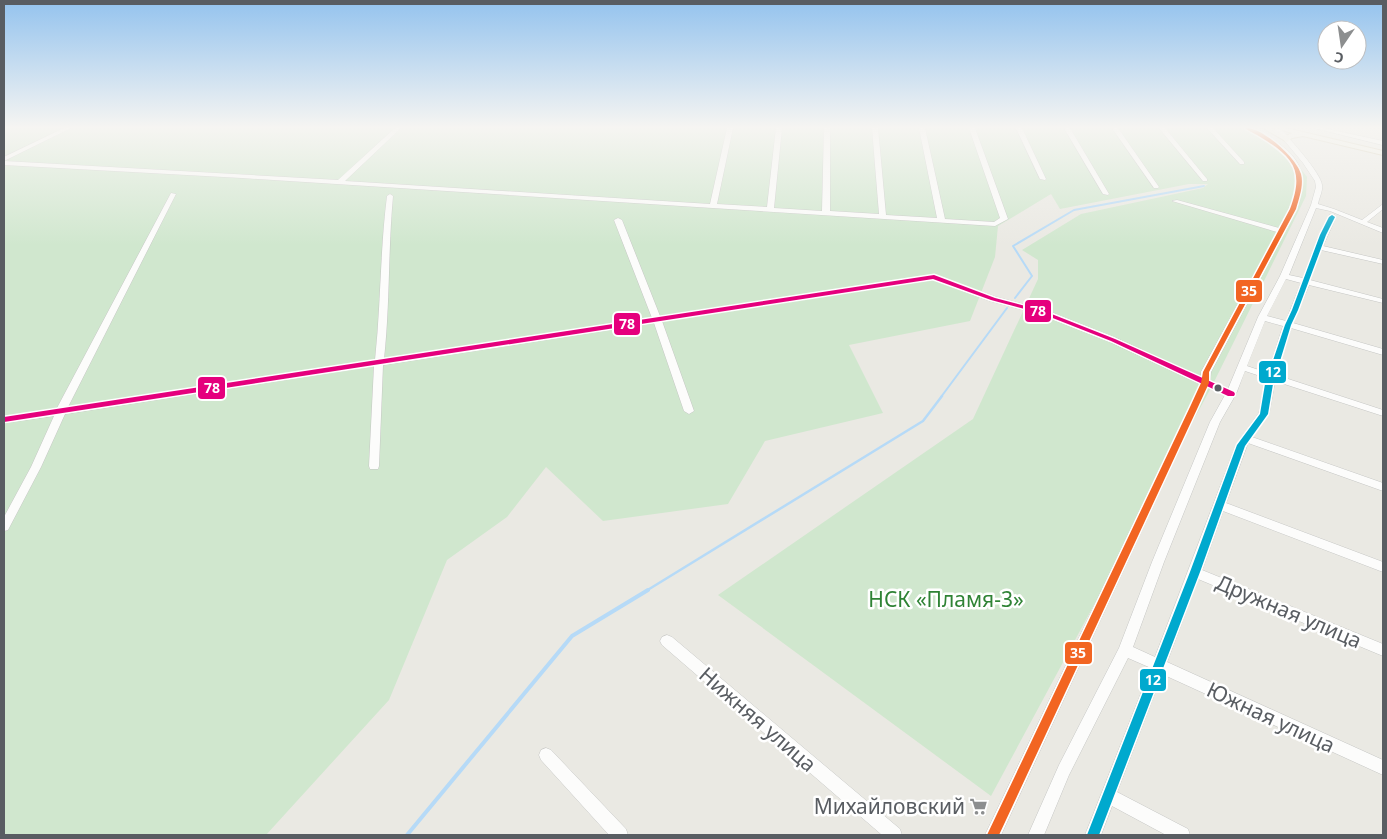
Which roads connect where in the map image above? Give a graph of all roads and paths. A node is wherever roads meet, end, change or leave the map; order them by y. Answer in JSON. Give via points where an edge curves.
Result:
{"nodes":[{"id":1,"x":77,"y":167,"type":"edge"},
{"id":2,"x":356,"y":167,"type":"edge"},
{"id":3,"x":721,"y":167,"type":"edge"},
{"id":4,"x":775,"y":167,"type":"edge"},
{"id":5,"x":827,"y":167,"type":"edge"},
{"id":6,"x":879,"y":167,"type":"edge"},
{"id":7,"x":930,"y":167,"type":"edge"},
{"id":8,"x":986,"y":167,"type":"edge"},
{"id":9,"x":1038,"y":167,"type":"edge"},
{"id":10,"x":1090,"y":167,"type":"edge"},
{"id":11,"x":1142,"y":167,"type":"edge"},
{"id":12,"x":1194,"y":167,"type":"edge"},
{"id":13,"x":1295,"y":167,"type":"edge"},
{"id":14,"x":1308,"y":167,"type":"edge"},
{"id":15,"x":1043,"y":179,"type":"dead end"},
{"id":16,"x":1205,"y":180,"type":"dead end"},
{"id":17,"x":340,"y":182,"type":"junction"},
{"id":18,"x":1156,"y":187,"type":"dead end"},
{"id":19,"x":173,"y":194,"type":"dead end"},
{"id":20,"x":1106,"y":194,"type":"dead end"},
{"id":21,"x":390,"y":196,"type":"dead end"},
{"id":22,"x":1175,"y":201,"type":"dead end"},
{"id":23,"x":1314,"y":205,"type":"junction"},
{"id":24,"x":712,"y":206,"type":"junction"},
{"id":25,"x":1383,"y":206,"type":"edge"},
{"id":26,"x":770,"y":209,"type":"junction"},
{"id":27,"x":826,"y":213,"type":"junction"},
{"id":28,"x":883,"y":216,"type":"junction"},
{"id":29,"x":1332,"y":217,"type":"dead end"},
{"id":30,"x":941,"y":219,"type":"junction"},
{"id":31,"x":618,"y":220,"type":"dead end"},
{"id":32,"x":1364,"y":222,"type":"junction"},
{"id":33,"x":1282,"y":231,"type":"junction"},
{"id":34,"x":1383,"y":231,"type":"edge"},
{"id":35,"x":1319,"y":247,"type":"junction"},
{"id":36,"x":1296,"y":250,"type":"junction"},
{"id":37,"x":1314,"y":255,"type":"junction"},
{"id":38,"x":1383,"y":262,"type":"edge"},
{"id":39,"x":1284,"y":276,"type":"junction"},
{"id":40,"x":1306,"y":281,"type":"junction"},
{"id":41,"x":1383,"y":301,"type":"edge"},
{"id":42,"x":1262,"y":317,"type":"junction"},
{"id":43,"x":657,"y":320,"type":"junction"},
{"id":44,"x":1288,"y":324,"type":"junction"},
{"id":45,"x":1383,"y":352,"type":"edge"},
{"id":46,"x":379,"y":362,"type":"junction"},
{"id":47,"x":1241,"y":367,"type":"junction"},
{"id":48,"x":1271,"y":378,"type":"junction"},
{"id":49,"x":1205,"y":383,"type":"junction"},
{"id":50,"x":1231,"y":394,"type":"junction"},
{"id":51,"x":61,"y":411,"type":"junction"},
{"id":52,"x":689,"y":411,"type":"dead end"},
{"id":53,"x":1383,"y":413,"type":"edge"},
{"id":54,"x":4,"y":420,"type":"edge"},
{"id":55,"x":1246,"y":440,"type":"junction"},
{"id":56,"x":374,"y":466,"type":"dead end"},
{"id":57,"x":1383,"y":487,"type":"edge"},
{"id":58,"x":1219,"y":505,"type":"junction"},
{"id":59,"x":4,"y":527,"type":"edge"},
{"id":60,"x":1383,"y":567,"type":"edge"},
{"id":61,"x":1194,"y":572,"type":"junction"},
{"id":62,"x":667,"y":641,"type":"dead end"},
{"id":63,"x":1125,"y":650,"type":"junction"},
{"id":64,"x":1383,"y":650,"type":"edge"},
{"id":65,"x":1159,"y":665,"type":"junction"},
{"id":66,"x":546,"y":755,"type":"dead end"},
{"id":67,"x":1383,"y":768,"type":"edge"},
{"id":68,"x":1109,"y":796,"type":"junction"},
{"id":69,"x":620,"y":835,"type":"edge"},
{"id":70,"x":894,"y":835,"type":"edge"},
{"id":71,"x":993,"y":835,"type":"edge"},
{"id":72,"x":1036,"y":835,"type":"edge"},
{"id":73,"x":1093,"y":835,"type":"edge"},
{"id":74,"x":1182,"y":835,"type":"edge"}],
"edges":[{"from":1,"to":17,"type":"street"},
{"from":2,"to":17,"type":"street"},
{"from":3,"to":24,"type":"street"},
{"from":4,"to":26,"type":"street"},
{"from":5,"to":27,"type":"street"},
{"from":6,"to":28,"type":"street"},
{"from":7,"to":30,"type":"street"},
{"from":8,"to":30,"type":"street","via":[[1004,219],[995,224]]},
{"from":9,"to":15,"type":"street"},
{"from":10,"to":20,"type":"street"},
{"from":11,"to":18,"type":"street"},
{"from":12,"to":16,"type":"street"},
{"from":13,"to":33,"type":"street","via":[[1299,175],[1299,188]]},
{"from":14,"to":23,"type":"street","via":[[1319,187]]},
{"from":17,"to":24,"type":"street"},
{"from":19,"to":51,"type":"street"},
{"from":21,"to":46,"type":"street"},
{"from":22,"to":33,"type":"street"},
{"from":23,"to":32,"type":"street"},
{"from":23,"to":36,"type":"street"},
{"from":24,"to":26,"type":"street"},
{"from":25,"to":32,"type":"street"},
{"from":26,"to":27,"type":"street"},
{"from":27,"to":28,"type":"street"},
{"from":28,"to":30,"type":"street"},
{"from":29,"to":35,"type":"street"},
{"from":31,"to":43,"type":"street"},
{"from":32,"to":34,"type":"street"},
{"from":33,"to":49,"type":"street","via":[[1206,372]]},
{"from":35,"to":37,"type":"street"},
{"from":35,"to":38,"type":"street"},
{"from":36,"to":37,"type":"street"},
{"from":36,"to":39,"type":"street"},
{"from":37,"to":40,"type":"street"},
{"from":39,"to":40,"type":"street"},
{"from":39,"to":42,"type":"street"},
{"from":40,"to":41,"type":"street"},
{"from":40,"to":44,"type":"street"},
{"from":42,"to":44,"type":"street"},
{"from":42,"to":47,"type":"street"},
{"from":43,"to":46,"type":"street"},
{"from":43,"to":49,"type":"street","via":[[934,277],[1104,336]]},
{"from":43,"to":52,"type":"street"},
{"from":44,"to":45,"type":"street"},
{"from":44,"to":48,"type":"street"},
{"from":46,"to":51,"type":"street"},
{"from":46,"to":56,"type":"street"},
{"from":47,"to":48,"type":"street"},
{"from":47,"to":50,"type":"street"},
{"from":48,"to":53,"type":"street"},
{"from":48,"to":55,"type":"street","via":[[1264,414]]},
{"from":49,"to":50,"type":"street"},
{"from":49,"to":71,"type":"street"},
{"from":50,"to":63,"type":"street","via":[[1215,422]]},
{"from":51,"to":54,"type":"street"},
{"from":51,"to":59,"type":"street"},
{"from":55,"to":57,"type":"street"},
{"from":55,"to":58,"type":"street","via":[[1240,445]]},
{"from":58,"to":60,"type":"street"},
{"from":58,"to":61,"type":"street"},
{"from":61,"to":64,"type":"street","name":"Дружная улица"},
{"from":61,"to":65,"type":"street"},
{"from":62,"to":70,"type":"street","name":"Нижняя улица"},
{"from":63,"to":65,"type":"street","name":"Южная улица"},
{"from":63,"to":72,"type":"street","via":[[1064,770]]},
{"from":65,"to":67,"type":"street","name":"Южная улица"},
{"from":65,"to":68,"type":"street"},
{"from":66,"to":69,"type":"street"},
{"from":68,"to":73,"type":"street"},
{"from":68,"to":74,"type":"street"}]}
